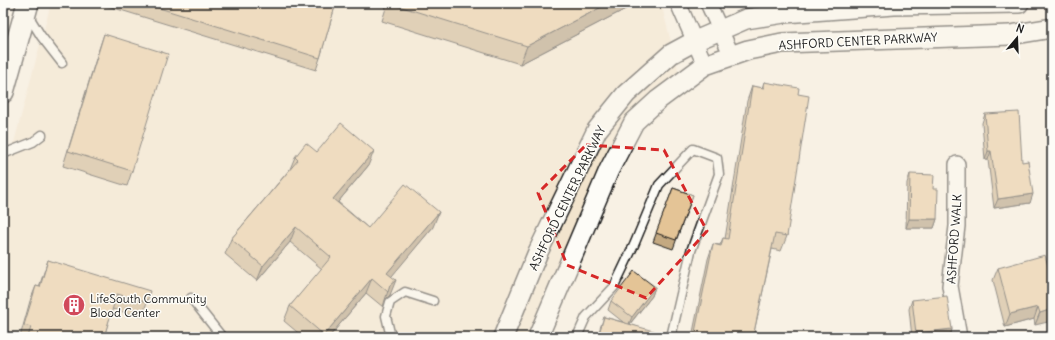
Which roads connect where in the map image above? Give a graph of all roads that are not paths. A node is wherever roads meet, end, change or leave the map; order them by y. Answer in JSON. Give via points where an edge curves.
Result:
{"nodes":[{"id":1,"x":678,"y":3,"type":"edge"},
{"id":2,"x":708,"y":3,"type":"edge"},
{"id":3,"x":1019,"y":3,"type":"edge"},
{"id":4,"x":27,"y":7,"type":"edge"},
{"id":5,"x":1052,"y":28,"type":"edge"},
{"id":6,"x":720,"y":30,"type":"junction"},
{"id":7,"x":694,"y":41,"type":"junction"},
{"id":8,"x":732,"y":56,"type":"junction"},
{"id":9,"x":62,"y":63,"type":"dead end"},
{"id":10,"x":705,"y":65,"type":"junction"},
{"id":11,"x":3,"y":92,"type":"edge"},
{"id":12,"x":42,"y":134,"type":"dead end"},
{"id":13,"x":3,"y":154,"type":"edge"},
{"id":14,"x":957,"y":164,"type":"dead end"},
{"id":15,"x":191,"y":298,"type":"dead end"},
{"id":16,"x":433,"y":301,"type":"dead end"},
{"id":17,"x":222,"y":337,"type":"edge"},
{"id":18,"x":391,"y":337,"type":"edge"},
{"id":19,"x":503,"y":337,"type":"edge"},
{"id":20,"x":538,"y":337,"type":"edge"},
{"id":21,"x":577,"y":337,"type":"edge"},
{"id":22,"x":671,"y":337,"type":"edge"},
{"id":23,"x":959,"y":337,"type":"edge"}],
"edges":[{"from":1,"to":7,"type":"street"},
{"from":2,"to":6,"type":"street"},
{"from":3,"to":6,"type":"street","name":"ASHFORD CENTER PARKWAY","via":[[894,5],[784,13],[746,19]]},
{"from":4,"to":9,"type":"lane","via":[[41,36]]},
{"from":4,"to":11,"type":"main road"},
{"from":5,"to":8,"type":"street","name":"ASHFORD CENTER PARKWAY","via":[[1010,35],[782,43]]},
{"from":6,"to":7,"type":"street","name":"ASHFORD CENTER PARKWAY"},
{"from":6,"to":8,"type":"street"},
{"from":7,"to":10,"type":"street"},
{"from":7,"to":19,"type":"street","name":"ASHFORD CENTER PARKWAY","via":[[671,54],[626,94],[597,130],[538,252]]},
{"from":8,"to":10,"type":"street","name":"ASHFORD CENTER PARKWAY"},
{"from":10,"to":20,"type":"street","name":"ASHFORD CENTER PARKWAY","via":[[658,100],[634,122],[609,170]]},
{"from":12,"to":13,"type":"lane","via":[[33,142]]},
{"from":14,"to":23,"type":"street","name":"ASHFORD WALK","via":[[957,226],[950,286]]},
{"from":15,"to":17,"type":"lane"},
{"from":16,"to":18,"type":"lane","via":[[405,292],[390,302],[386,316]]},
{"from":21,"to":22,"type":"lane","via":[[586,318],[614,287],[659,185],[694,149],[717,158],[719,174],[691,251]]}]}
